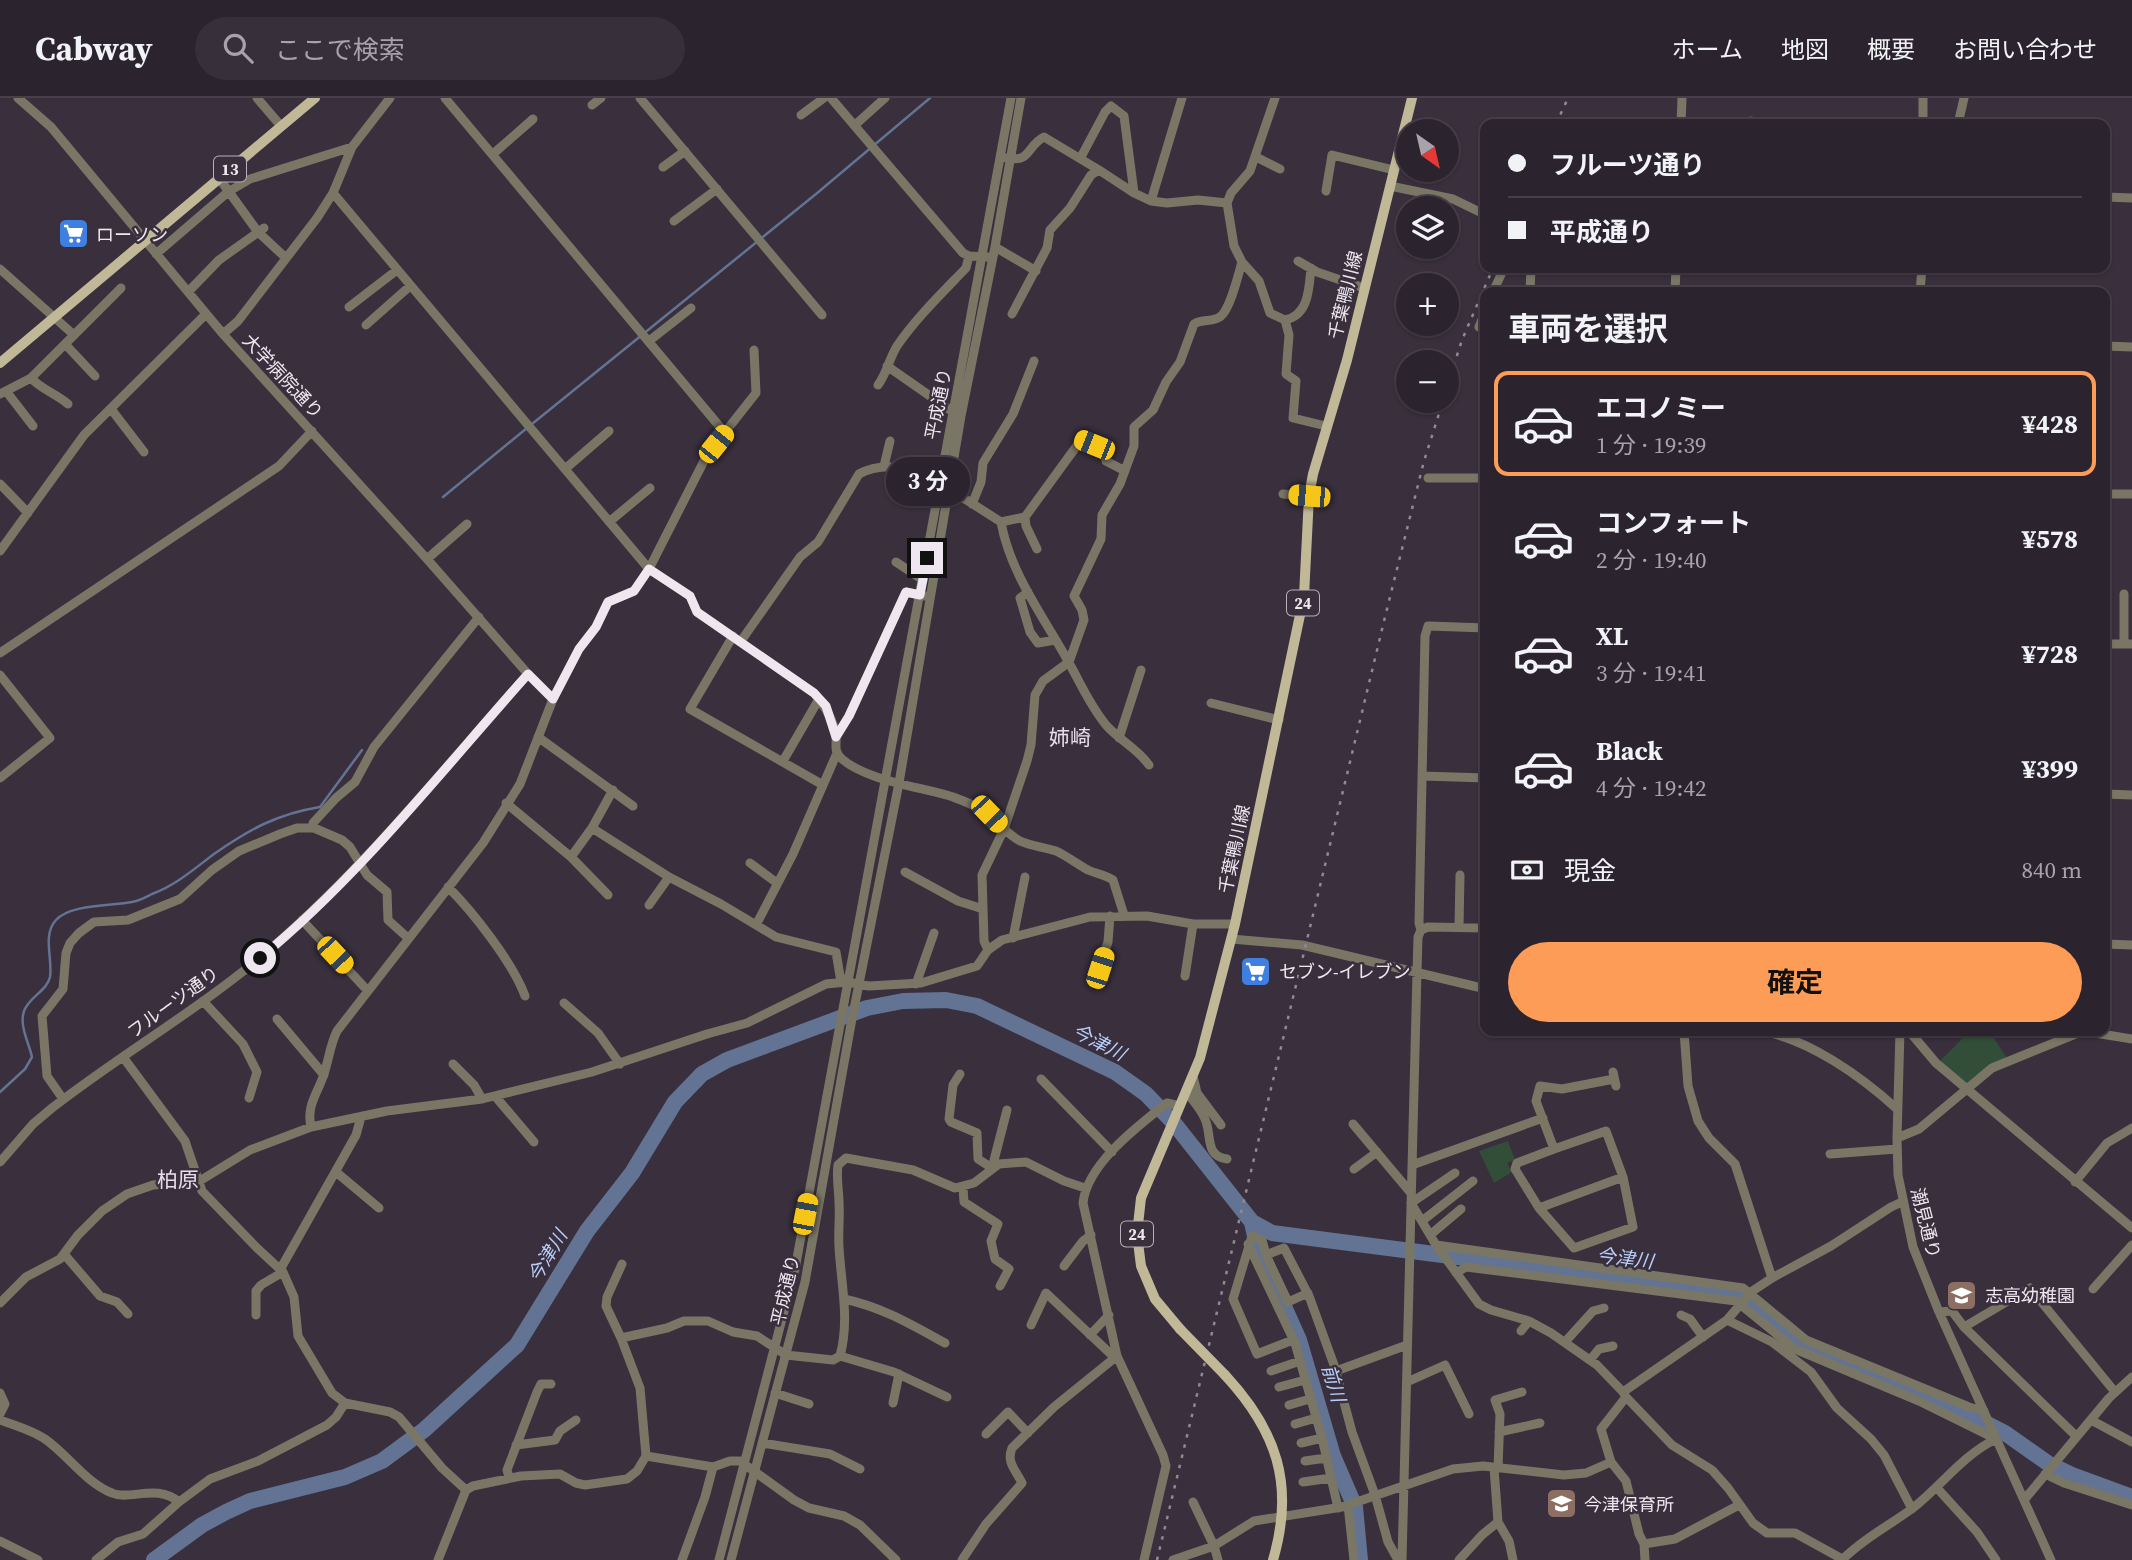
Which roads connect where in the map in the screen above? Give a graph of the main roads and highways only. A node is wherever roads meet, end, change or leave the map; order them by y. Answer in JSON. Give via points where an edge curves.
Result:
{"nodes":[{"id":1,"x":315,"y":98,"type":"edge"},
{"id":2,"x":1412,"y":98,"type":"edge"},
{"id":3,"x":0,"y":363,"type":"edge"},
{"id":4,"x":1273,"y":1560,"type":"edge"}],
"edges":[{"from":1,"to":3,"type":"main road","number":"13"},
{"from":2,"to":4,"type":"main road","name":"千葉鴨川線","number":"24","bridge":true,"via":[[1309,496],[1304,596],[1235,924],[1208,1032],[1141,1198],[1138,1217],[1138,1249],[1146,1283],[1165,1314],[1259,1416],[1272,1441],[1283,1488]]}]}
